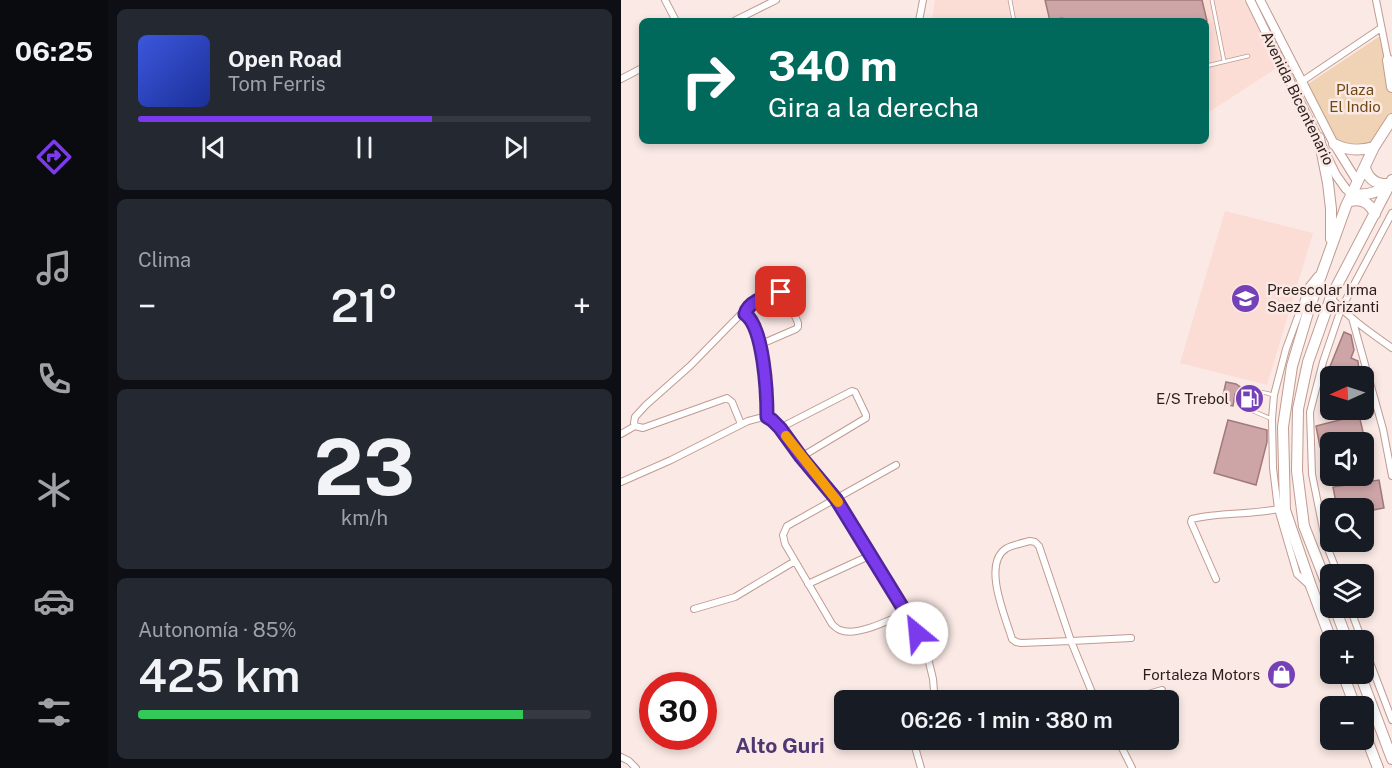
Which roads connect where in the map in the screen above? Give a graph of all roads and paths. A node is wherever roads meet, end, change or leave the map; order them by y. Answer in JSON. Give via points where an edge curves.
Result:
{"nodes":[{"id":1,"x":665,"y":0,"type":"edge"},
{"id":2,"x":776,"y":0,"type":"edge"},
{"id":3,"x":923,"y":0,"type":"edge"},
{"id":4,"x":1009,"y":0,"type":"edge"},
{"id":5,"x":1212,"y":0,"type":"edge"},
{"id":6,"x":1250,"y":0,"type":"edge"},
{"id":7,"x":1260,"y":0,"type":"edge"},
{"id":8,"x":1376,"y":0,"type":"edge"},
{"id":9,"x":674,"y":18,"type":"edge"},
{"id":10,"x":740,"y":18,"type":"edge"},
{"id":11,"x":920,"y":18,"type":"edge"},
{"id":12,"x":1013,"y":18,"type":"edge"},
{"id":13,"x":1381,"y":28,"type":"junction"},
{"id":14,"x":1248,"y":56,"type":"dead end"},
{"id":15,"x":1224,"y":61,"type":"junction"},
{"id":16,"x":1390,"y":63,"type":"edge"},
{"id":17,"x":1209,"y":65,"type":"edge"},
{"id":18,"x":639,"y":70,"type":"edge"},
{"id":19,"x":621,"y":79,"type":"edge"},
{"id":20,"x":1301,"y":82,"type":"junction"},
{"id":21,"x":1392,"y":87,"type":"edge"},
{"id":22,"x":1392,"y":118,"type":"edge"},
{"id":23,"x":1319,"y":138,"type":"junction"},
{"id":24,"x":1334,"y":144,"type":"junction"},
{"id":25,"x":1374,"y":147,"type":"junction"},
{"id":26,"x":1365,"y":167,"type":"junction"},
{"id":27,"x":1357,"y":181,"type":"junction"},
{"id":28,"x":1391,"y":182,"type":"edge"},
{"id":29,"x":1366,"y":194,"type":"junction"},
{"id":30,"x":1350,"y":198,"type":"junction"},
{"id":31,"x":1377,"y":209,"type":"junction"},
{"id":32,"x":1392,"y":213,"type":"edge"},
{"id":33,"x":1331,"y":248,"type":"junction"},
{"id":34,"x":1325,"y":266,"type":"junction"},
{"id":35,"x":1331,"y":297,"type":"junction"},
{"id":36,"x":1341,"y":309,"type":"junction"},
{"id":37,"x":745,"y":314,"type":"junction"},
{"id":38,"x":1352,"y":318,"type":"junction"},
{"id":39,"x":759,"y":345,"type":"junction"},
{"id":40,"x":1392,"y":348,"type":"edge"},
{"id":41,"x":1252,"y":395,"type":"dead end"},
{"id":42,"x":1274,"y":395,"type":"junction"},
{"id":43,"x":1248,"y":402,"type":"dead end"},
{"id":44,"x":767,"y":417,"type":"junction"},
{"id":45,"x":1272,"y":419,"type":"junction"},
{"id":46,"x":741,"y":424,"type":"junction"},
{"id":47,"x":635,"y":426,"type":"junction"},
{"id":48,"x":780,"y":428,"type":"junction"},
{"id":49,"x":621,"y":434,"type":"edge"},
{"id":50,"x":801,"y":457,"type":"junction"},
{"id":51,"x":896,"y":465,"type":"dead end"},
{"id":52,"x":1392,"y":476,"type":"edge"},
{"id":53,"x":621,"y":482,"type":"edge"},
{"id":54,"x":836,"y":499,"type":"junction"},
{"id":55,"x":1278,"y":509,"type":"junction"},
{"id":56,"x":871,"y":555,"type":"junction"},
{"id":57,"x":795,"y":561,"type":"junction"},
{"id":58,"x":1334,"y":564,"type":"edge"},
{"id":59,"x":1320,"y":567,"type":"edge"},
{"id":60,"x":1216,"y":579,"type":"dead end"},
{"id":61,"x":808,"y":584,"type":"junction"},
{"id":62,"x":1311,"y":586,"type":"junction"},
{"id":63,"x":694,"y":609,"type":"dead end"},
{"id":64,"x":906,"y":613,"type":"junction"},
{"id":65,"x":1327,"y":630,"type":"edge"},
{"id":66,"x":1131,"y":638,"type":"dead end"},
{"id":67,"x":1071,"y":641,"type":"junction"},
{"id":68,"x":1374,"y":672,"type":"edge"},
{"id":69,"x":1364,"y":684,"type":"edge"},
{"id":70,"x":934,"y":690,"type":"edge"},
{"id":71,"x":1091,"y":690,"type":"edge"},
{"id":72,"x":1392,"y":720,"type":"edge"},
{"id":73,"x":916,"y":750,"type":"edge"},
{"id":74,"x":1123,"y":750,"type":"edge"},
{"id":75,"x":1371,"y":750,"type":"edge"},
{"id":76,"x":621,"y":756,"type":"edge"},
{"id":77,"x":1392,"y":759,"type":"edge"},
{"id":78,"x":636,"y":768,"type":"edge"},
{"id":79,"x":921,"y":768,"type":"edge"},
{"id":80,"x":1132,"y":768,"type":"edge"},
{"id":81,"x":1378,"y":768,"type":"edge"}],
"edges":[{"from":1,"to":9,"type":"street"},
{"from":2,"to":10,"type":"street"},
{"from":3,"to":11,"type":"street"},
{"from":4,"to":12,"type":"lane"},
{"from":5,"to":15,"type":"lane"},
{"from":6,"to":23,"type":"street","name":"Avenida Bicentenario"},
{"from":7,"to":20,"type":"street","name":"Avenida Bicentenario"},
{"from":8,"to":13,"type":"street"},
{"from":13,"to":16,"type":"street"},
{"from":13,"to":20,"type":"street"},
{"from":14,"to":15,"type":"lane"},
{"from":15,"to":17,"type":"lane"},
{"from":16,"to":21,"type":"highway"},
{"from":18,"to":19,"type":"street"},
{"from":20,"to":24,"type":"street","name":"Avenida Bicentenario"},
{"from":22,"to":25,"type":"highway"},
{"from":23,"to":30,"type":"street","name":"Avenida Bicentenario"},
{"from":23,"to":33,"type":"highway","via":[[1331,208]]},
{"from":24,"to":25,"type":"highway","via":[[1360,151]]},
{"from":24,"to":27,"type":"street","name":"Avenida Bicentenario"},
{"from":25,"to":26,"type":"highway"},
{"from":26,"to":27,"type":"highway"},
{"from":26,"to":28,"type":"highway","via":[[1374,182]]},
{"from":27,"to":29,"type":"highway"},
{"from":27,"to":30,"type":"highway"},
{"from":28,"to":29,"type":"highway"},
{"from":28,"to":31,"type":"highway"},
{"from":29,"to":30,"type":"highway"},
{"from":29,"to":31,"type":"highway"},
{"from":30,"to":31,"type":"highway"},
{"from":30,"to":33,"type":"highway"},
{"from":31,"to":35,"type":"highway"},
{"from":32,"to":36,"type":"street"},
{"from":33,"to":34,"type":"highway"},
{"from":34,"to":42,"type":"street","via":[[1309,286]]},
{"from":34,"to":62,"type":"highway","via":[[1292,366],[1283,427],[1285,510]]},
{"from":35,"to":36,"type":"street"},
{"from":35,"to":59,"type":"highway","via":[[1308,362],[1297,409],[1297,471],[1304,526]]},
{"from":36,"to":38,"type":"street"},
{"from":36,"to":58,"type":"street","via":[[1310,412],[1312,474],[1326,544]]},
{"from":37,"to":39,"type":"street"},
{"from":37,"to":39,"type":"street","via":[[752,303],[781,292],[786,294],[798,327]]},
{"from":37,"to":47,"type":"street","via":[[646,405],[635,417]]},
{"from":38,"to":40,"type":"street"},
{"from":38,"to":52,"type":"street"},
{"from":39,"to":44,"type":"street"},
{"from":41,"to":42,"type":"lane"},
{"from":42,"to":45,"type":"street"},
{"from":43,"to":45,"type":"lane","via":[[1248,409]]},
{"from":44,"to":46,"type":"street"},
{"from":44,"to":48,"type":"street"},
{"from":45,"to":55,"type":"street"},
{"from":46,"to":47,"type":"street","via":[[727,398],[643,428]]},
{"from":46,"to":53,"type":"street"},
{"from":47,"to":49,"type":"street"},
{"from":48,"to":50,"type":"street"},
{"from":48,"to":50,"type":"street","via":[[855,392],[866,418]]},
{"from":50,"to":54,"type":"street"},
{"from":51,"to":54,"type":"street"},
{"from":54,"to":56,"type":"street"},
{"from":54,"to":57,"type":"street","via":[[786,526],[785,544]]},
{"from":55,"to":60,"type":"street","via":[[1192,519]]},
{"from":55,"to":62,"type":"street","via":[[1297,574]]},
{"from":56,"to":61,"type":"street"},
{"from":56,"to":64,"type":"street"},
{"from":57,"to":61,"type":"street"},
{"from":57,"to":63,"type":"street","via":[[735,597]]},
{"from":61,"to":64,"type":"street","via":[[839,630],[861,630]]},
{"from":62,"to":65,"type":"highway"},
{"from":64,"to":70,"type":"street","via":[[927,654]]},
{"from":66,"to":67,"type":"street"},
{"from":67,"to":67,"type":"street","via":[[1039,546],[1030,541],[1007,548],[998,559],[995,578],[1012,639],[1021,643]]},
{"from":67,"to":71,"type":"street"},
{"from":68,"to":72,"type":"street"},
{"from":69,"to":77,"type":"highway"},
{"from":73,"to":79,"type":"street"},
{"from":74,"to":80,"type":"street"},
{"from":75,"to":81,"type":"highway"},
{"from":76,"to":78,"type":"street"}]}
